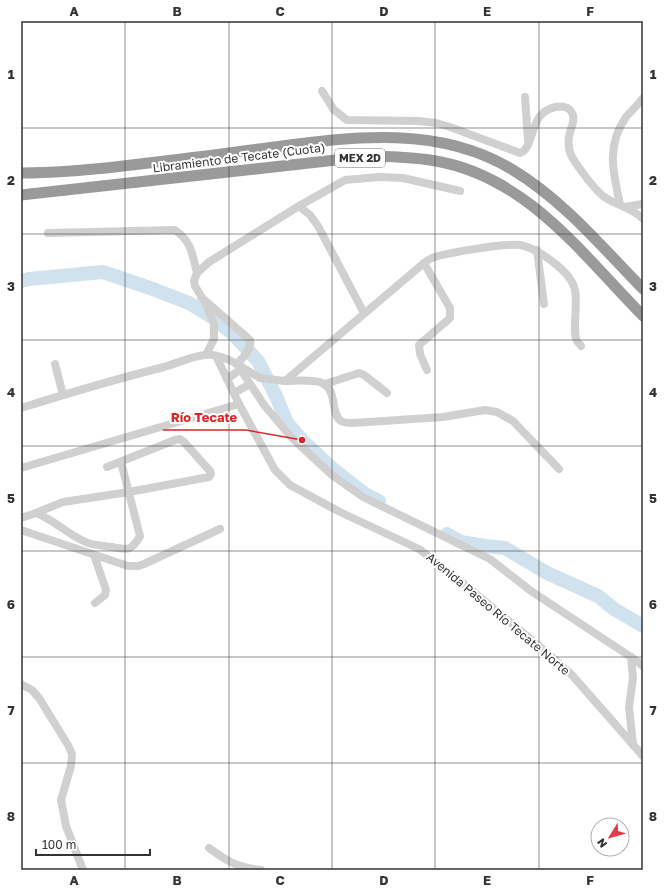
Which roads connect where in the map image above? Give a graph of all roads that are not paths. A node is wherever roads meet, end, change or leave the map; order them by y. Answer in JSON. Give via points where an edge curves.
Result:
{"nodes":[{"id":1,"x":322,"y":91,"type":"dead end"},
{"id":2,"x":525,"y":97,"type":"dead end"},
{"id":3,"x":643,"y":98,"type":"edge"},
{"id":4,"x":528,"y":144,"type":"junction"},
{"id":5,"x":21,"y":173,"type":"edge"},
{"id":6,"x":460,"y":191,"type":"dead end"},
{"id":7,"x":21,"y":195,"type":"edge"},
{"id":8,"x":643,"y":204,"type":"edge"},
{"id":9,"x":299,"y":206,"type":"junction"},
{"id":10,"x":623,"y":206,"type":"junction"},
{"id":11,"x":643,"y":219,"type":"edge"},
{"id":12,"x":48,"y":233,"type":"dead end"},
{"id":13,"x":537,"y":250,"type":"junction"},
{"id":14,"x":424,"y":263,"type":"junction"},
{"id":15,"x":197,"y":273,"type":"junction"},
{"id":16,"x":643,"y":289,"type":"edge"},
{"id":17,"x":201,"y":297,"type":"junction"},
{"id":18,"x":544,"y":304,"type":"dead end"},
{"id":19,"x":364,"y":314,"type":"junction"},
{"id":20,"x":643,"y":316,"type":"edge"},
{"id":21,"x":581,"y":346,"type":"dead end"},
{"id":22,"x":206,"y":355,"type":"junction"},
{"id":23,"x":216,"y":356,"type":"junction"},
{"id":24,"x":55,"y":364,"type":"dead end"},
{"id":25,"x":239,"y":367,"type":"junction"},
{"id":26,"x":427,"y":370,"type":"dead end"},
{"id":27,"x":227,"y":379,"type":"junction"},
{"id":28,"x":281,"y":380,"type":"junction"},
{"id":29,"x":250,"y":384,"type":"junction"},
{"id":30,"x":325,"y":384,"type":"junction"},
{"id":31,"x":234,"y":393,"type":"junction"},
{"id":32,"x":387,"y":393,"type":"dead end"},
{"id":33,"x":63,"y":395,"type":"junction"},
{"id":34,"x":239,"y":404,"type":"junction"},
{"id":35,"x":21,"y":408,"type":"edge"},
{"id":36,"x":121,"y":462,"type":"junction"},
{"id":37,"x":107,"y":467,"type":"dead end"},
{"id":38,"x":21,"y":468,"type":"edge"},
{"id":39,"x":559,"y":469,"type":"dead end"},
{"id":40,"x":129,"y":492,"type":"junction"},
{"id":41,"x":36,"y":513,"type":"junction"},
{"id":42,"x":21,"y":518,"type":"edge"},
{"id":43,"x":220,"y":529,"type":"dead end"},
{"id":44,"x":21,"y":530,"type":"edge"},
{"id":45,"x":94,"y":555,"type":"junction"},
{"id":46,"x":95,"y":603,"type":"dead end"},
{"id":47,"x":631,"y":657,"type":"junction"},
{"id":48,"x":643,"y":666,"type":"edge"},
{"id":49,"x":21,"y":684,"type":"edge"},
{"id":50,"x":634,"y":745,"type":"junction"},
{"id":51,"x":643,"y":756,"type":"edge"},
{"id":52,"x":209,"y":848,"type":"dead end"},
{"id":53,"x":82,"y":870,"type":"edge"},
{"id":54,"x":261,"y":870,"type":"edge"}],
"edges":[{"from":1,"to":4,"type":"street","via":[[334,110],[346,120],[436,123],[520,154]]},
{"from":2,"to":4,"type":"street"},
{"from":3,"to":10,"type":"street","via":[[626,118],[615,139],[612,155],[612,170]]},
{"from":4,"to":10,"type":"street","via":[[535,122],[541,114],[546,110],[567,107],[574,117],[569,136],[572,156],[580,170],[605,198]]},
{"from":5,"to":16,"type":"highway","name":"Libramiento de Tecate (Cuota)","number":"MEX 2D","via":[[84,170],[353,138],[413,138],[441,142],[491,159],[533,183],[562,205]]},
{"from":6,"to":9,"type":"street","via":[[403,178],[344,180]]},
{"from":7,"to":20,"type":"highway","name":"Libramiento de Tecate (Cuota)","number":"MEX 2D","via":[[366,157],[437,161],[477,173],[503,186],[538,209]]},
{"from":8,"to":10,"type":"street"},
{"from":9,"to":15,"type":"street","via":[[209,262]]},
{"from":9,"to":19,"type":"street","via":[[318,226]]},
{"from":10,"to":11,"type":"street"},
{"from":12,"to":15,"type":"street","via":[[175,230],[189,242]]},
{"from":13,"to":14,"type":"street","via":[[519,245],[495,246],[443,255]]},
{"from":13,"to":18,"type":"street"},
{"from":13,"to":21,"type":"street","via":[[556,264],[575,289],[575,334],[576,341]]},
{"from":14,"to":19,"type":"street"},
{"from":14,"to":26,"type":"street","via":[[450,308],[450,318],[419,345]]},
{"from":15,"to":17,"type":"street","via":[[194,277],[195,286]]},
{"from":17,"to":22,"type":"street","via":[[212,317],[215,333]]},
{"from":17,"to":25,"type":"street","via":[[251,342]]},
{"from":19,"to":28,"type":"street"},
{"from":22,"to":23,"type":"street"},
{"from":22,"to":33,"type":"street"},
{"from":23,"to":25,"type":"street"},
{"from":23,"to":27,"type":"street","name":"Avenida Paseo Río Tecate Norte"},
{"from":24,"to":33,"type":"street"},
{"from":25,"to":27,"type":"street"},
{"from":25,"to":28,"type":"street","via":[[260,378]]},
{"from":25,"to":29,"type":"street"},
{"from":27,"to":31,"type":"street","name":"Avenida Paseo Río Tecate Norte"},
{"from":28,"to":30,"type":"street"},
{"from":29,"to":31,"type":"street"},
{"from":29,"to":47,"type":"street","via":[[291,437],[332,475],[363,497],[490,559],[531,591]]},
{"from":30,"to":32,"type":"street","via":[[359,373]]},
{"from":30,"to":39,"type":"street","via":[[330,390],[336,415],[342,422],[443,417],[485,410],[497,412],[513,421]]},
{"from":31,"to":34,"type":"street","name":"Avenida Paseo Río Tecate Norte"},
{"from":33,"to":35,"type":"street"},
{"from":34,"to":38,"type":"street"},
{"from":34,"to":50,"type":"street","name":"Avenida Paseo Río Tecate Norte","via":[[275,470],[290,485],[419,549],[442,566],[571,674]]},
{"from":36,"to":37,"type":"street"},
{"from":36,"to":40,"type":"street"},
{"from":36,"to":40,"type":"street","via":[[180,439],[211,474],[209,477]]},
{"from":40,"to":41,"type":"street","via":[[64,502]]},
{"from":40,"to":41,"type":"street","via":[[140,536],[136,545],[128,550],[89,543]]},
{"from":41,"to":42,"type":"street"},
{"from":43,"to":45,"type":"street","via":[[138,566],[128,566]]},
{"from":44,"to":45,"type":"street"},
{"from":45,"to":46,"type":"street","via":[[106,590],[105,595]]},
{"from":47,"to":48,"type":"street"},
{"from":47,"to":50,"type":"street","via":[[633,678],[629,706]]},
{"from":49,"to":53,"type":"street","via":[[32,690],[39,698],[72,754],[61,800],[66,826]]},
{"from":50,"to":51,"type":"street","name":"Avenida Paseo Río Tecate Norte"},
{"from":52,"to":54,"type":"street","via":[[229,862]]}]}
